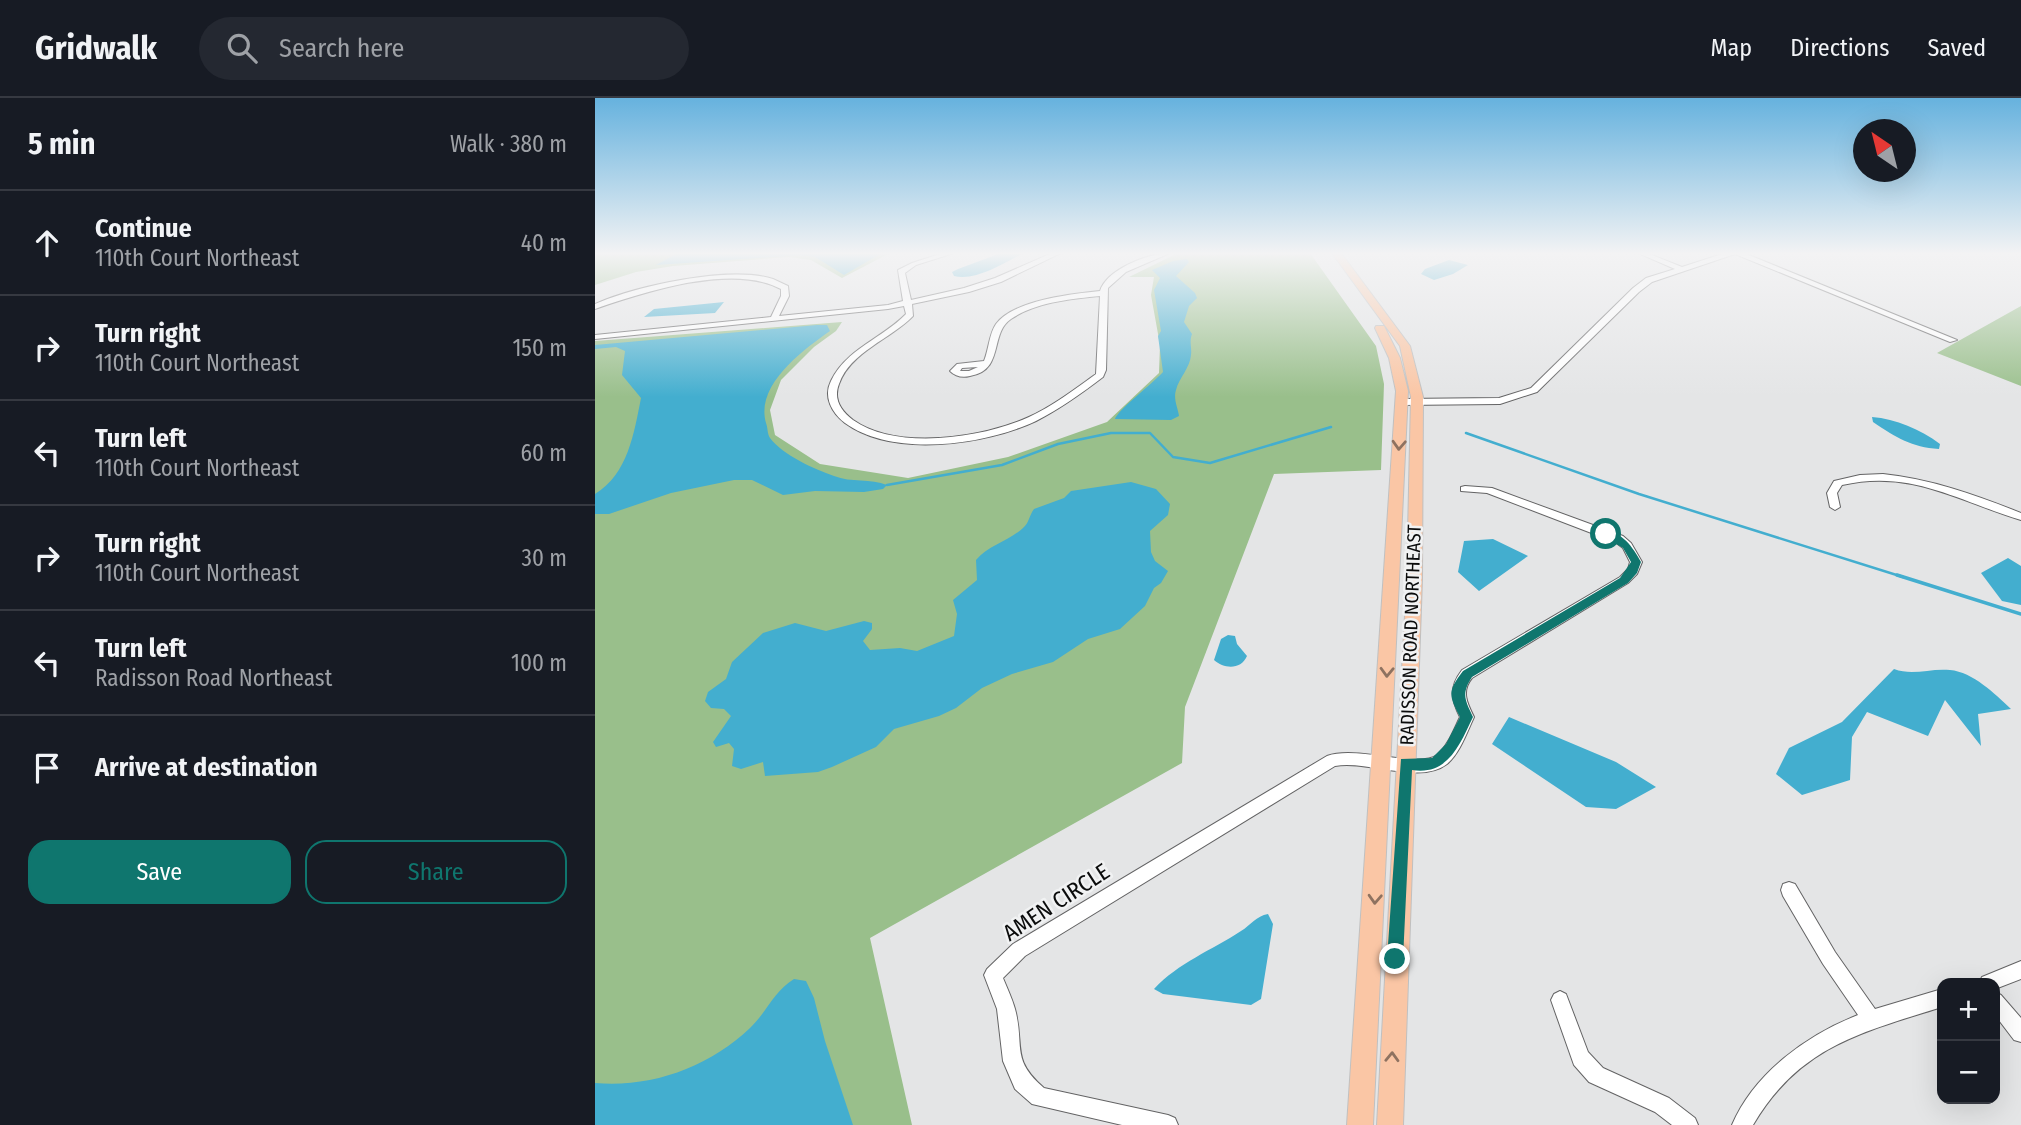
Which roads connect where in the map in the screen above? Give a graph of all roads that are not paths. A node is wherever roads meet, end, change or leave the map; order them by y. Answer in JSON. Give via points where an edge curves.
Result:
{"nodes":[{"id":1,"x":783,"y":301,"type":"edge"},
{"id":2,"x":909,"y":301,"type":"joint"},
{"id":3,"x":1051,"y":301,"type":"edge"},
{"id":4,"x":1104,"y":301,"type":"edge"},
{"id":5,"x":1359,"y":301,"type":"edge"},
{"id":6,"x":1372,"y":301,"type":"edge"},
{"id":7,"x":1625,"y":301,"type":"edge"},
{"id":8,"x":1857,"y":301,"type":"edge"},
{"id":9,"x":775,"y":317,"type":"junction"},
{"id":10,"x":595,"y":336,"type":"edge"},
{"id":11,"x":1954,"y":340,"type":"dead end"},
{"id":12,"x":987,"y":363,"type":"dead end"},
{"id":13,"x":1409,"y":402,"type":"junction"},
{"id":14,"x":1465,"y":489,"type":"dead end"},
{"id":15,"x":1835,"y":507,"type":"dead end"},
{"id":16,"x":2021,"y":517,"type":"edge"},
{"id":17,"x":1394,"y":762,"type":"junction"},
{"id":18,"x":1789,"y":890,"type":"dead end"},
{"id":19,"x":2021,"y":970,"type":"edge"},
{"id":20,"x":2000,"y":978,"type":"edge"},
{"id":21,"x":1560,"y":1000,"type":"dead end"},
{"id":22,"x":1937,"y":1000,"type":"edge"},
{"id":23,"x":2000,"y":1008,"type":"edge"},
{"id":24,"x":1872,"y":1020,"type":"junction"},
{"id":25,"x":2021,"y":1033,"type":"edge"},
{"id":26,"x":1168,"y":1125,"type":"edge"},
{"id":27,"x":1360,"y":1125,"type":"edge"},
{"id":28,"x":1390,"y":1125,"type":"edge"},
{"id":29,"x":1688,"y":1125,"type":"edge"},
{"id":30,"x":1742,"y":1125,"type":"edge"}],
"edges":[{"from":1,"to":9,"type":"street"},
{"from":2,"to":4,"type":"street","via":[[910,314],[904,321],[845,366],[836,380],[833,401],[838,412],[857,427],[902,440],[930,441],[1023,423],[1100,375]]},
{"from":2,"to":9,"type":"street"},
{"from":3,"to":12,"type":"street","via":[[1010,317],[998,328]]},
{"from":5,"to":13,"type":"main road","name":"RADISSON ROAD NORTHEAST","via":[[1390,344]]},
{"from":6,"to":13,"type":"main road","name":"RADISSON ROAD NORTHEAST","via":[[1405,346],[1411,363]]},
{"from":7,"to":13,"type":"street","via":[[1534,390],[1500,401]]},
{"from":8,"to":11,"type":"street"},
{"from":9,"to":10,"type":"street"},
{"from":13,"to":17,"type":"main road","name":"RADISSON ROAD NORTHEAST","one_way":true},
{"from":13,"to":17,"type":"main road","name":"RADISSON ROAD NORTHEAST","via":[[1411,687]]},
{"from":14,"to":17,"type":"street","via":[[1488,490],[1606,534],[1627,546],[1636,562],[1624,580],[1467,674],[1457,689],[1467,717],[1451,748],[1436,763]]},
{"from":15,"to":16,"type":"street","via":[[1832,493],[1838,483],[1886,477],[1943,490]]},
{"from":17,"to":26,"type":"street","name":"AMEN CIRCLE","via":[[1341,757],[1320,766],[1019,950],[993,975],[1006,1009],[1011,1061],[1022,1082],[1039,1097]]},
{"from":17,"to":27,"type":"main road","name":"RADISSON ROAD NORTHEAST","one_way":true},
{"from":28,"to":17,"type":"main road","name":"RADISSON ROAD NORTHEAST","one_way":true},
{"from":18,"to":24,"type":"street"},
{"from":19,"to":20,"type":"street"},
{"from":21,"to":29,"type":"street","via":[[1581,1058],[1596,1075],[1662,1105]]},
{"from":22,"to":24,"type":"street"},
{"from":23,"to":25,"type":"street"},
{"from":24,"to":30,"type":"street","via":[[1842,1030],[1790,1065]]}]}
